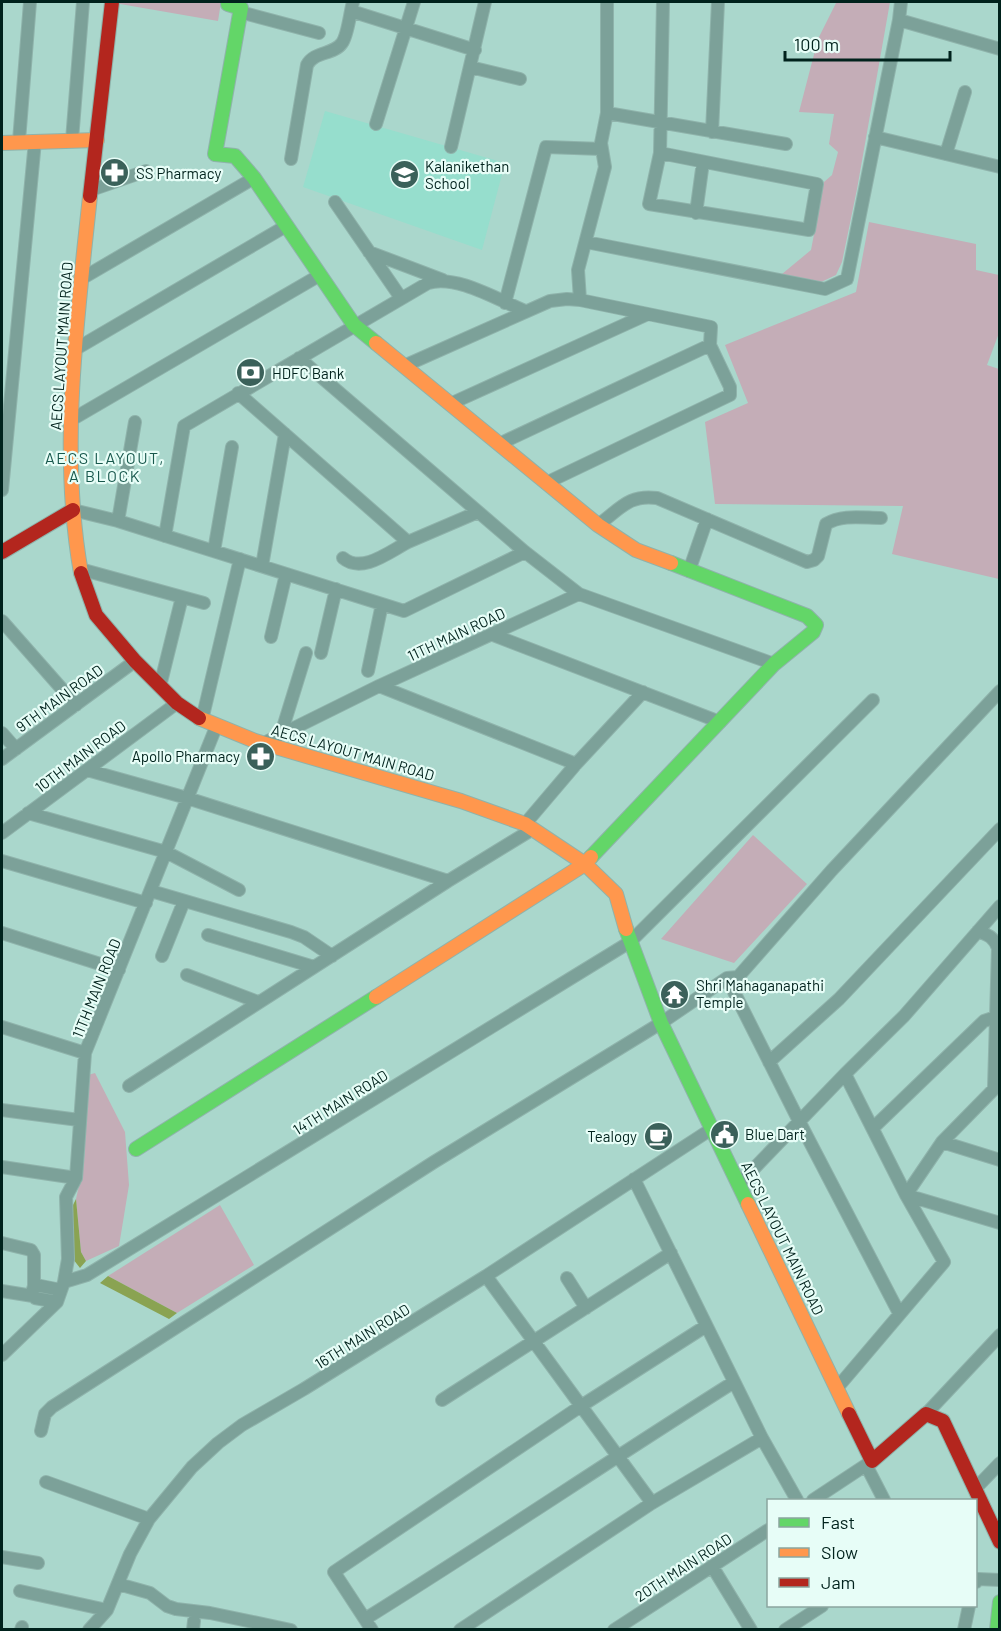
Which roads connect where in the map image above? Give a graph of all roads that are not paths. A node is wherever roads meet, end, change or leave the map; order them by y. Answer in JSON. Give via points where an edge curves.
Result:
{"nodes":[{"id":1,"x":30,"y":2,"type":"edge"},
{"id":2,"x":83,"y":2,"type":"edge"},
{"id":3,"x":112,"y":2,"type":"edge"},
{"id":4,"x":228,"y":2,"type":"edge"},
{"id":5,"x":414,"y":2,"type":"edge"},
{"id":6,"x":485,"y":2,"type":"edge"},
{"id":7,"x":607,"y":2,"type":"edge"},
{"id":8,"x":663,"y":2,"type":"edge"},
{"id":9,"x":718,"y":2,"type":"edge"},
{"id":10,"x":901,"y":2,"type":"edge"},
{"id":11,"x":352,"y":6,"type":"edge"},
{"id":12,"x":240,"y":12,"type":"junction"},
{"id":13,"x":899,"y":20,"type":"junction"},
{"id":14,"x":407,"y":29,"type":"junction"},
{"id":15,"x":320,"y":33,"type":"dead end"},
{"id":16,"x":999,"y":49,"type":"edge"},
{"id":17,"x":475,"y":50,"type":"junction"},
{"id":18,"x":470,"y":67,"type":"junction"},
{"id":19,"x":520,"y":79,"type":"dead end"},
{"id":20,"x":964,"y":92,"type":"dead end"},
{"id":21,"x":607,"y":113,"type":"junction"},
{"id":22,"x":659,"y":123,"type":"junction"},
{"id":23,"x":376,"y":124,"type":"dead end"},
{"id":24,"x":712,"y":132,"type":"junction"},
{"id":25,"x":875,"y":137,"type":"junction"},
{"id":26,"x":72,"y":140,"type":"junction"},
{"id":27,"x":97,"y":140,"type":"junction"},
{"id":28,"x":19,"y":141,"type":"junction"},
{"id":29,"x":35,"y":141,"type":"junction"},
{"id":30,"x":2,"y":143,"type":"edge"},
{"id":31,"x":786,"y":144,"type":"dead end"},
{"id":32,"x":451,"y":147,"type":"dead end"},
{"id":33,"x":602,"y":149,"type":"junction"},
{"id":34,"x":660,"y":153,"type":"junction"},
{"id":35,"x":946,"y":154,"type":"junction"},
{"id":36,"x":291,"y":159,"type":"dead end"},
{"id":37,"x":703,"y":162,"type":"junction"},
{"id":38,"x":999,"y":167,"type":"edge"},
{"id":39,"x":146,"y":171,"type":"dead end"},
{"id":40,"x":254,"y":178,"type":"junction"},
{"id":41,"x":91,"y":190,"type":"junction"},
{"id":42,"x":335,"y":202,"type":"dead end"},
{"id":43,"x":696,"y":213,"type":"junction"},
{"id":44,"x":286,"y":226,"type":"junction"},
{"id":45,"x":586,"y":242,"type":"junction"},
{"id":46,"x":369,"y":252,"type":"junction"},
{"id":47,"x":320,"y":275,"type":"junction"},
{"id":48,"x":81,"y":279,"type":"junction"},
{"id":49,"x":444,"y":280,"type":"junction"},
{"id":50,"x":401,"y":298,"type":"junction"},
{"id":51,"x":580,"y":300,"type":"junction"},
{"id":52,"x":506,"y":303,"type":"junction"},
{"id":53,"x":525,"y":311,"type":"junction"},
{"id":54,"x":648,"y":314,"type":"junction"},
{"id":55,"x":354,"y":325,"type":"junction"},
{"id":56,"x":710,"y":345,"type":"junction"},
{"id":57,"x":74,"y":350,"type":"junction"},
{"id":58,"x":299,"y":358,"type":"junction"},
{"id":59,"x":404,"y":366,"type":"junction"},
{"id":60,"x":238,"y":393,"type":"junction"},
{"id":61,"x":450,"y":404,"type":"junction"},
{"id":62,"x":70,"y":420,"type":"junction"},
{"id":63,"x":135,"y":422,"type":"dead end"},
{"id":64,"x":285,"y":434,"type":"junction"},
{"id":65,"x":499,"y":444,"type":"junction"},
{"id":66,"x":232,"y":447,"type":"dead end"},
{"id":67,"x":546,"y":483,"type":"junction"},
{"id":68,"x":2,"y":490,"type":"edge"},
{"id":69,"x":72,"y":510,"type":"junction"},
{"id":70,"x":478,"y":512,"type":"junction"},
{"id":71,"x":881,"y":518,"type":"dead end"},
{"id":72,"x":707,"y":519,"type":"junction"},
{"id":73,"x":118,"y":521,"type":"junction"},
{"id":74,"x":598,"y":525,"type":"junction"},
{"id":75,"x":165,"y":536,"type":"junction"},
{"id":76,"x":408,"y":542,"type":"junction"},
{"id":77,"x":214,"y":551,"type":"junction"},
{"id":78,"x":2,"y":552,"type":"edge"},
{"id":79,"x":525,"y":552,"type":"junction"},
{"id":80,"x":344,"y":558,"type":"dead end"},
{"id":81,"x":240,"y":559,"type":"junction"},
{"id":82,"x":262,"y":566,"type":"junction"},
{"id":83,"x":80,"y":569,"type":"junction"},
{"id":84,"x":689,"y":571,"type":"junction"},
{"id":85,"x":286,"y":574,"type":"junction"},
{"id":86,"x":336,"y":589,"type":"junction"},
{"id":87,"x":579,"y":594,"type":"junction"},
{"id":88,"x":182,"y":597,"type":"junction"},
{"id":89,"x":204,"y":603,"type":"dead end"},
{"id":90,"x":381,"y":604,"type":"junction"},
{"id":91,"x":2,"y":621,"type":"edge"},
{"id":92,"x":493,"y":634,"type":"junction"},
{"id":93,"x":271,"y":637,"type":"dead end"},
{"id":94,"x":306,"y":653,"type":"dead end"},
{"id":95,"x":321,"y":653,"type":"dead end"},
{"id":96,"x":135,"y":661,"type":"junction"},
{"id":97,"x":774,"y":664,"type":"junction"},
{"id":98,"x":368,"y":671,"type":"dead end"},
{"id":99,"x":160,"y":686,"type":"junction"},
{"id":100,"x":379,"y":686,"type":"junction"},
{"id":101,"x":999,"y":691,"type":"edge"},
{"id":102,"x":643,"y":692,"type":"junction"},
{"id":103,"x":873,"y":700,"type":"dead end"},
{"id":104,"x":177,"y":703,"type":"junction"},
{"id":105,"x":76,"y":705,"type":"junction"},
{"id":106,"x":202,"y":720,"type":"junction"},
{"id":107,"x":720,"y":722,"type":"junction"},
{"id":108,"x":216,"y":727,"type":"junction"},
{"id":109,"x":2,"y":733,"type":"edge"},
{"id":110,"x":281,"y":734,"type":"junction"},
{"id":111,"x":264,"y":743,"type":"junction"},
{"id":112,"x":16,"y":749,"type":"junction"},
{"id":113,"x":2,"y":759,"type":"edge"},
{"id":114,"x":576,"y":764,"type":"junction"},
{"id":115,"x":87,"y":770,"type":"junction"},
{"id":116,"x":187,"y":798,"type":"junction"},
{"id":117,"x":28,"y":813,"type":"junction"},
{"id":118,"x":529,"y":827,"type":"junction"},
{"id":119,"x":999,"y":829,"type":"edge"},
{"id":120,"x":2,"y":833,"type":"edge"},
{"id":121,"x":166,"y":852,"type":"junction"},
{"id":122,"x":2,"y":861,"type":"edge"},
{"id":123,"x":585,"y":864,"type":"junction"},
{"id":124,"x":447,"y":881,"type":"junction"},
{"id":125,"x":239,"y":890,"type":"dead end"},
{"id":126,"x":151,"y":891,"type":"junction"},
{"id":127,"x":184,"y":901,"type":"junction"},
{"id":128,"x":146,"y":903,"type":"junction"},
{"id":129,"x":999,"y":906,"type":"edge"},
{"id":130,"x":978,"y":931,"type":"junction"},
{"id":131,"x":2,"y":933,"type":"edge"},
{"id":132,"x":208,"y":935,"type":"dead end"},
{"id":133,"x":630,"y":942,"type":"junction"},
{"id":134,"x":162,"y":956,"type":"dead end"},
{"id":135,"x":332,"y":956,"type":"junction"},
{"id":136,"x":314,"y":967,"type":"junction"},
{"id":137,"x":119,"y":970,"type":"junction"},
{"id":138,"x":188,"y":975,"type":"dead end"},
{"id":139,"x":727,"y":978,"type":"junction"},
{"id":140,"x":258,"y":1002,"type":"junction"},
{"id":141,"x":996,"y":1017,"type":"junction"},
{"id":142,"x":661,"y":1023,"type":"junction"},
{"id":143,"x":2,"y":1027,"type":"edge"},
{"id":144,"x":85,"y":1053,"type":"junction"},
{"id":145,"x":769,"y":1062,"type":"junction"},
{"id":146,"x":844,"y":1074,"type":"junction"},
{"id":147,"x":129,"y":1086,"type":"dead end"},
{"id":148,"x":997,"y":1086,"type":"edge"},
{"id":149,"x":2,"y":1110,"type":"edge"},
{"id":150,"x":79,"y":1120,"type":"junction"},
{"id":151,"x":799,"y":1121,"type":"junction"},
{"id":152,"x":713,"y":1128,"type":"junction"},
{"id":153,"x":873,"y":1128,"type":"junction"},
{"id":154,"x":942,"y":1142,"type":"junction"},
{"id":155,"x":136,"y":1149,"type":"dead end"},
{"id":156,"x":999,"y":1160,"type":"edge"},
{"id":157,"x":2,"y":1167,"type":"edge"},
{"id":158,"x":634,"y":1179,"type":"junction"},
{"id":159,"x":739,"y":1184,"type":"junction"},
{"id":160,"x":71,"y":1188,"type":"junction"},
{"id":161,"x":906,"y":1195,"type":"junction"},
{"id":162,"x":999,"y":1223,"type":"edge"},
{"id":163,"x":2,"y":1243,"type":"edge"},
{"id":164,"x":671,"y":1253,"type":"junction"},
{"id":165,"x":486,"y":1276,"type":"junction"},
{"id":166,"x":567,"y":1278,"type":"dead end"},
{"id":167,"x":2,"y":1291,"type":"edge"},
{"id":168,"x":33,"y":1291,"type":"junction"},
{"id":169,"x":61,"y":1292,"type":"junction"},
{"id":170,"x":586,"y":1308,"type":"junction"},
{"id":171,"x":899,"y":1313,"type":"junction"},
{"id":172,"x":706,"y":1326,"type":"junction"},
{"id":173,"x":999,"y":1335,"type":"edge"},
{"id":174,"x":534,"y":1342,"type":"junction"},
{"id":175,"x":2,"y":1355,"type":"edge"},
{"id":176,"x":734,"y":1382,"type":"junction"},
{"id":177,"x":837,"y":1388,"type":"junction"},
{"id":178,"x":442,"y":1400,"type":"dead end"},
{"id":179,"x":581,"y":1406,"type":"junction"},
{"id":180,"x":926,"y":1414,"type":"junction"},
{"id":181,"x":41,"y":1431,"type":"dead end"},
{"id":182,"x":762,"y":1438,"type":"junction"},
{"id":183,"x":617,"y":1455,"type":"junction"},
{"id":184,"x":869,"y":1463,"type":"junction"},
{"id":185,"x":999,"y":1463,"type":"edge"},
{"id":186,"x":46,"y":1482,"type":"dead end"},
{"id":187,"x":975,"y":1488,"type":"junction"},
{"id":188,"x":796,"y":1499,"type":"edge"},
{"id":189,"x":815,"y":1499,"type":"edge"},
{"id":190,"x":884,"y":1499,"type":"edge"},
{"id":191,"x":652,"y":1503,"type":"junction"},
{"id":192,"x":149,"y":1519,"type":"junction"},
{"id":193,"x":767,"y":1531,"type":"edge"},
{"id":194,"x":999,"y":1542,"type":"edge"},
{"id":195,"x":2,"y":1557,"type":"edge"},
{"id":196,"x":38,"y":1563,"type":"dead end"},
{"id":197,"x":712,"y":1566,"type":"junction"},
{"id":198,"x":977,"y":1580,"type":"edge"},
{"id":199,"x":999,"y":1580,"type":"edge"},
{"id":200,"x":118,"y":1584,"type":"junction"},
{"id":201,"x":20,"y":1591,"type":"dead end"},
{"id":202,"x":999,"y":1602,"type":"edge"},
{"id":203,"x":819,"y":1607,"type":"edge"},
{"id":204,"x":969,"y":1607,"type":"edge"},
{"id":205,"x":108,"y":1610,"type":"junction"},
{"id":206,"x":368,"y":1624,"type":"edge"},
{"id":207,"x":89,"y":1629,"type":"edge"},
{"id":208,"x":291,"y":1629,"type":"edge"},
{"id":209,"x":460,"y":1629,"type":"edge"},
{"id":210,"x":614,"y":1629,"type":"edge"},
{"id":211,"x":751,"y":1629,"type":"edge"},
{"id":212,"x":785,"y":1629,"type":"edge"},
{"id":213,"x":964,"y":1629,"type":"edge"},
{"id":214,"x":997,"y":1629,"type":"edge"}],
"edges":[{"from":1,"to":28,"type":"street"},
{"from":2,"to":26,"type":"street"},
{"from":3,"to":27,"type":"street","name":"AECS LAYOUT MAIN ROAD"},
{"from":4,"to":12,"type":"street","via":[[241,8]]},
{"from":5,"to":14,"type":"street"},
{"from":6,"to":17,"type":"street"},
{"from":7,"to":21,"type":"street"},
{"from":8,"to":22,"type":"street"},
{"from":9,"to":24,"type":"street"},
{"from":10,"to":13,"type":"street"},
{"from":11,"to":14,"type":"street"},
{"from":11,"to":36,"type":"street","via":[[340,45],[313,57],[307,65]]},
{"from":12,"to":15,"type":"street"},
{"from":12,"to":40,"type":"street","via":[[215,154],[235,156]]},
{"from":13,"to":16,"type":"street"},
{"from":13,"to":25,"type":"street"},
{"from":14,"to":17,"type":"street"},
{"from":14,"to":23,"type":"street"},
{"from":17,"to":18,"type":"street"},
{"from":18,"to":19,"type":"street"},
{"from":18,"to":32,"type":"street"},
{"from":20,"to":35,"type":"street"},
{"from":21,"to":22,"type":"street"},
{"from":21,"to":33,"type":"street"},
{"from":22,"to":24,"type":"street"},
{"from":22,"to":34,"type":"street"},
{"from":24,"to":31,"type":"street"},
{"from":25,"to":35,"type":"street"},
{"from":25,"to":45,"type":"street","via":[[847,279],[825,289]]},
{"from":26,"to":27,"type":"street"},
{"from":26,"to":29,"type":"street"},
{"from":27,"to":41,"type":"street","name":"AECS LAYOUT MAIN ROAD"},
{"from":28,"to":29,"type":"street"},
{"from":28,"to":30,"type":"street"},
{"from":29,"to":68,"type":"street"},
{"from":33,"to":45,"type":"street","via":[[606,167]]},
{"from":33,"to":52,"type":"street","via":[[546,147]]},
{"from":34,"to":37,"type":"street"},
{"from":34,"to":43,"type":"street","via":[[649,204]]},
{"from":35,"to":38,"type":"street"},
{"from":37,"to":43,"type":"street"},
{"from":37,"to":43,"type":"street","via":[[818,184],[809,230]]},
{"from":39,"to":41,"type":"street"},
{"from":40,"to":44,"type":"street"},
{"from":40,"to":48,"type":"street"},
{"from":41,"to":48,"type":"street","name":"AECS LAYOUT MAIN ROAD"},
{"from":42,"to":46,"type":"street"},
{"from":44,"to":47,"type":"street"},
{"from":44,"to":57,"type":"street"},
{"from":45,"to":51,"type":"street","via":[[578,270]]},
{"from":46,"to":49,"type":"street"},
{"from":46,"to":50,"type":"street"},
{"from":47,"to":55,"type":"street"},
{"from":47,"to":62,"type":"street"},
{"from":48,"to":57,"type":"street","name":"AECS LAYOUT MAIN ROAD"},
{"from":49,"to":50,"type":"street","via":[[422,285]]},
{"from":49,"to":52,"type":"street"},
{"from":50,"to":55,"type":"street"},
{"from":51,"to":53,"type":"street","via":[[550,301]]},
{"from":51,"to":54,"type":"street"},
{"from":52,"to":53,"type":"street"},
{"from":53,"to":59,"type":"street"},
{"from":54,"to":56,"type":"street","via":[[711,327]]},
{"from":54,"to":61,"type":"street"},
{"from":55,"to":58,"type":"street"},
{"from":55,"to":59,"type":"street"},
{"from":56,"to":65,"type":"street"},
{"from":56,"to":67,"type":"street","via":[[730,387],[728,398]]},
{"from":57,"to":62,"type":"street","name":"AECS LAYOUT MAIN ROAD"},
{"from":58,"to":60,"type":"street"},
{"from":58,"to":70,"type":"street"},
{"from":59,"to":61,"type":"street"},
{"from":60,"to":64,"type":"street"},
{"from":60,"to":75,"type":"street","via":[[184,426]]},
{"from":61,"to":65,"type":"street"},
{"from":62,"to":69,"type":"street","name":"AECS LAYOUT MAIN ROAD"},
{"from":63,"to":73,"type":"street"},
{"from":64,"to":76,"type":"street"},
{"from":64,"to":82,"type":"street"},
{"from":65,"to":67,"type":"street"},
{"from":66,"to":77,"type":"street"},
{"from":67,"to":74,"type":"street"},
{"from":69,"to":73,"type":"street"},
{"from":69,"to":78,"type":"street"},
{"from":69,"to":83,"type":"street","name":"AECS LAYOUT MAIN ROAD"},
{"from":70,"to":76,"type":"street"},
{"from":70,"to":79,"type":"street"},
{"from":71,"to":72,"type":"street","via":[[833,520],[826,525],[818,556],[807,562]]},
{"from":72,"to":74,"type":"street","via":[[644,496],[634,498]]},
{"from":72,"to":84,"type":"street"},
{"from":73,"to":75,"type":"street"},
{"from":74,"to":84,"type":"street","via":[[636,550]]},
{"from":75,"to":77,"type":"street"},
{"from":76,"to":80,"type":"street","via":[[364,564],[354,565]]},
{"from":77,"to":81,"type":"street"},
{"from":79,"to":87,"type":"street"},
{"from":79,"to":90,"type":"street","via":[[404,611]]},
{"from":81,"to":82,"type":"street"},
{"from":81,"to":106,"type":"street"},
{"from":82,"to":85,"type":"street"},
{"from":83,"to":88,"type":"street"},
{"from":83,"to":96,"type":"street","name":"AECS LAYOUT MAIN ROAD","via":[[96,615]]},
{"from":84,"to":97,"type":"street","via":[[812,620],[816,625],[813,632]]},
{"from":85,"to":86,"type":"street"},
{"from":85,"to":93,"type":"street"},
{"from":86,"to":90,"type":"street"},
{"from":86,"to":95,"type":"street"},
{"from":87,"to":92,"type":"street","name":"11TH MAIN ROAD"},
{"from":87,"to":97,"type":"street"},
{"from":88,"to":89,"type":"street"},
{"from":88,"to":99,"type":"street"},
{"from":90,"to":98,"type":"street"},
{"from":91,"to":105,"type":"street"},
{"from":92,"to":100,"type":"street","name":"11TH MAIN ROAD"},
{"from":92,"to":102,"type":"street"},
{"from":94,"to":110,"type":"street"},
{"from":96,"to":99,"type":"street","name":"AECS LAYOUT MAIN ROAD"},
{"from":96,"to":105,"type":"street","name":"9TH MAIN ROAD"},
{"from":97,"to":107,"type":"street"},
{"from":99,"to":104,"type":"street","name":"AECS LAYOUT MAIN ROAD"},
{"from":100,"to":110,"type":"street","name":"11TH MAIN ROAD"},
{"from":100,"to":114,"type":"street"},
{"from":101,"to":139,"type":"street","via":[[738,977]]},
{"from":102,"to":107,"type":"street"},
{"from":102,"to":114,"type":"street"},
{"from":103,"to":133,"type":"street","name":"14TH MAIN ROAD"},
{"from":104,"to":106,"type":"street","name":"AECS LAYOUT MAIN ROAD"},
{"from":104,"to":115,"type":"street","name":"10TH MAIN ROAD"},
{"from":105,"to":112,"type":"street","name":"9TH MAIN ROAD"},
{"from":106,"to":108,"type":"street","name":"AECS LAYOUT MAIN ROAD"},
{"from":107,"to":123,"type":"street"},
{"from":108,"to":111,"type":"street","name":"AECS LAYOUT MAIN ROAD"},
{"from":108,"to":116,"type":"street","name":"11TH MAIN ROAD"},
{"from":109,"to":112,"type":"street"},
{"from":110,"to":111,"type":"street","name":"11TH MAIN ROAD"},
{"from":111,"to":118,"type":"street","name":"AECS LAYOUT MAIN ROAD","via":[[461,801]]},
{"from":112,"to":113,"type":"street","name":"9TH MAIN ROAD"},
{"from":114,"to":118,"type":"street"},
{"from":115,"to":116,"type":"street"},
{"from":115,"to":117,"type":"street","name":"10TH MAIN ROAD"},
{"from":116,"to":121,"type":"street","name":"11TH MAIN ROAD"},
{"from":116,"to":124,"type":"street"},
{"from":117,"to":120,"type":"street","name":"10TH MAIN ROAD"},
{"from":117,"to":121,"type":"street"},
{"from":118,"to":123,"type":"street","name":"AECS LAYOUT MAIN ROAD"},
{"from":118,"to":124,"type":"street"},
{"from":119,"to":145,"type":"street","via":[[839,999]]},
{"from":121,"to":125,"type":"street"},
{"from":121,"to":126,"type":"street","name":"11TH MAIN ROAD"},
{"from":122,"to":128,"type":"street"},
{"from":123,"to":133,"type":"street","name":"AECS LAYOUT MAIN ROAD","via":[[616,894]]},
{"from":123,"to":155,"type":"street"},
{"from":124,"to":135,"type":"street"},
{"from":126,"to":127,"type":"street"},
{"from":126,"to":128,"type":"street","name":"11TH MAIN ROAD"},
{"from":127,"to":134,"type":"street"},
{"from":127,"to":135,"type":"street","via":[[291,932]]},
{"from":128,"to":137,"type":"street","name":"11TH MAIN ROAD"},
{"from":129,"to":130,"type":"street"},
{"from":130,"to":141,"type":"street","via":[[995,940],[998,948]]},
{"from":130,"to":146,"type":"street","via":[[904,1016]]},
{"from":131,"to":137,"type":"street"},
{"from":132,"to":136,"type":"street"},
{"from":133,"to":142,"type":"street","name":"AECS LAYOUT MAIN ROAD"},
{"from":133,"to":169,"type":"street","name":"14TH MAIN ROAD"},
{"from":135,"to":136,"type":"street"},
{"from":136,"to":140,"type":"street"},
{"from":137,"to":144,"type":"street","name":"11TH MAIN ROAD"},
{"from":138,"to":140,"type":"street"},
{"from":139,"to":142,"type":"street"},
{"from":139,"to":145,"type":"street"},
{"from":140,"to":147,"type":"street"},
{"from":141,"to":148,"type":"street"},
{"from":141,"to":153,"type":"street","via":[[984,1021]]},
{"from":142,"to":152,"type":"street","name":"AECS LAYOUT MAIN ROAD"},
{"from":142,"to":181,"type":"street","via":[[184,1320],[52,1407],[45,1414]]},
{"from":143,"to":144,"type":"street"},
{"from":144,"to":150,"type":"street","name":"11TH MAIN ROAD"},
{"from":145,"to":151,"type":"street"},
{"from":146,"to":151,"type":"street"},
{"from":146,"to":153,"type":"street"},
{"from":148,"to":154,"type":"street"},
{"from":149,"to":150,"type":"street"},
{"from":150,"to":160,"type":"street","name":"11TH MAIN ROAD"},
{"from":151,"to":159,"type":"street"},
{"from":151,"to":171,"type":"street"},
{"from":152,"to":158,"type":"street","name":"16TH MAIN ROAD"},
{"from":152,"to":159,"type":"street","name":"AECS LAYOUT MAIN ROAD"},
{"from":153,"to":161,"type":"street"},
{"from":154,"to":156,"type":"street"},
{"from":154,"to":161,"type":"street"},
{"from":157,"to":160,"type":"street"},
{"from":158,"to":164,"type":"street"},
{"from":158,"to":165,"type":"street","name":"16TH MAIN ROAD"},
{"from":159,"to":177,"type":"street","name":"AECS LAYOUT MAIN ROAD"},
{"from":160,"to":169,"type":"street","name":"11TH MAIN ROAD","via":[[68,1259]]},
{"from":161,"to":162,"type":"street"},
{"from":161,"to":171,"type":"street","via":[[944,1262]]},
{"from":163,"to":168,"type":"street","via":[[31,1250]]},
{"from":164,"to":170,"type":"street"},
{"from":164,"to":172,"type":"street"},
{"from":165,"to":174,"type":"street"},
{"from":165,"to":192,"type":"street","name":"16TH MAIN ROAD","via":[[242,1425],[192,1467]]},
{"from":166,"to":170,"type":"street"},
{"from":167,"to":168,"type":"street"},
{"from":168,"to":169,"type":"street","via":[[36,1284]]},
{"from":169,"to":175,"type":"street"},
{"from":170,"to":174,"type":"street"},
{"from":171,"to":177,"type":"street"},
{"from":172,"to":176,"type":"street"},
{"from":172,"to":179,"type":"street"},
{"from":173,"to":180,"type":"street"},
{"from":174,"to":178,"type":"street"},
{"from":174,"to":179,"type":"street"},
{"from":176,"to":182,"type":"street"},
{"from":176,"to":183,"type":"street"},
{"from":177,"to":184,"type":"street","name":"AECS LAYOUT MAIN ROAD"},
{"from":179,"to":183,"type":"street"},
{"from":179,"to":206,"type":"street","via":[[334,1572]]},
{"from":180,"to":184,"type":"street"},
{"from":180,"to":187,"type":"street","via":[[943,1421]]},
{"from":182,"to":188,"type":"street"},
{"from":182,"to":191,"type":"street"},
{"from":183,"to":191,"type":"street"},
{"from":183,"to":206,"type":"street"},
{"from":184,"to":189,"type":"street"},
{"from":184,"to":190,"type":"street"},
{"from":185,"to":187,"type":"street"},
{"from":186,"to":192,"type":"street"},
{"from":187,"to":194,"type":"street"},
{"from":191,"to":209,"type":"street"},
{"from":192,"to":200,"type":"street","name":"16TH MAIN ROAD"},
{"from":193,"to":197,"type":"street","name":"20TH MAIN ROAD"},
{"from":195,"to":196,"type":"street"},
{"from":197,"to":210,"type":"street","name":"20TH MAIN ROAD"},
{"from":197,"to":211,"type":"street"},
{"from":198,"to":199,"type":"street"},
{"from":200,"to":205,"type":"street","name":"16TH MAIN ROAD"},
{"from":200,"to":208,"type":"street","via":[[150,1593],[176,1609]]},
{"from":201,"to":205,"type":"street"},
{"from":202,"to":214,"type":"street"},
{"from":203,"to":212,"type":"street"},
{"from":204,"to":213,"type":"street"},
{"from":205,"to":207,"type":"street","name":"16TH MAIN ROAD"}]}
